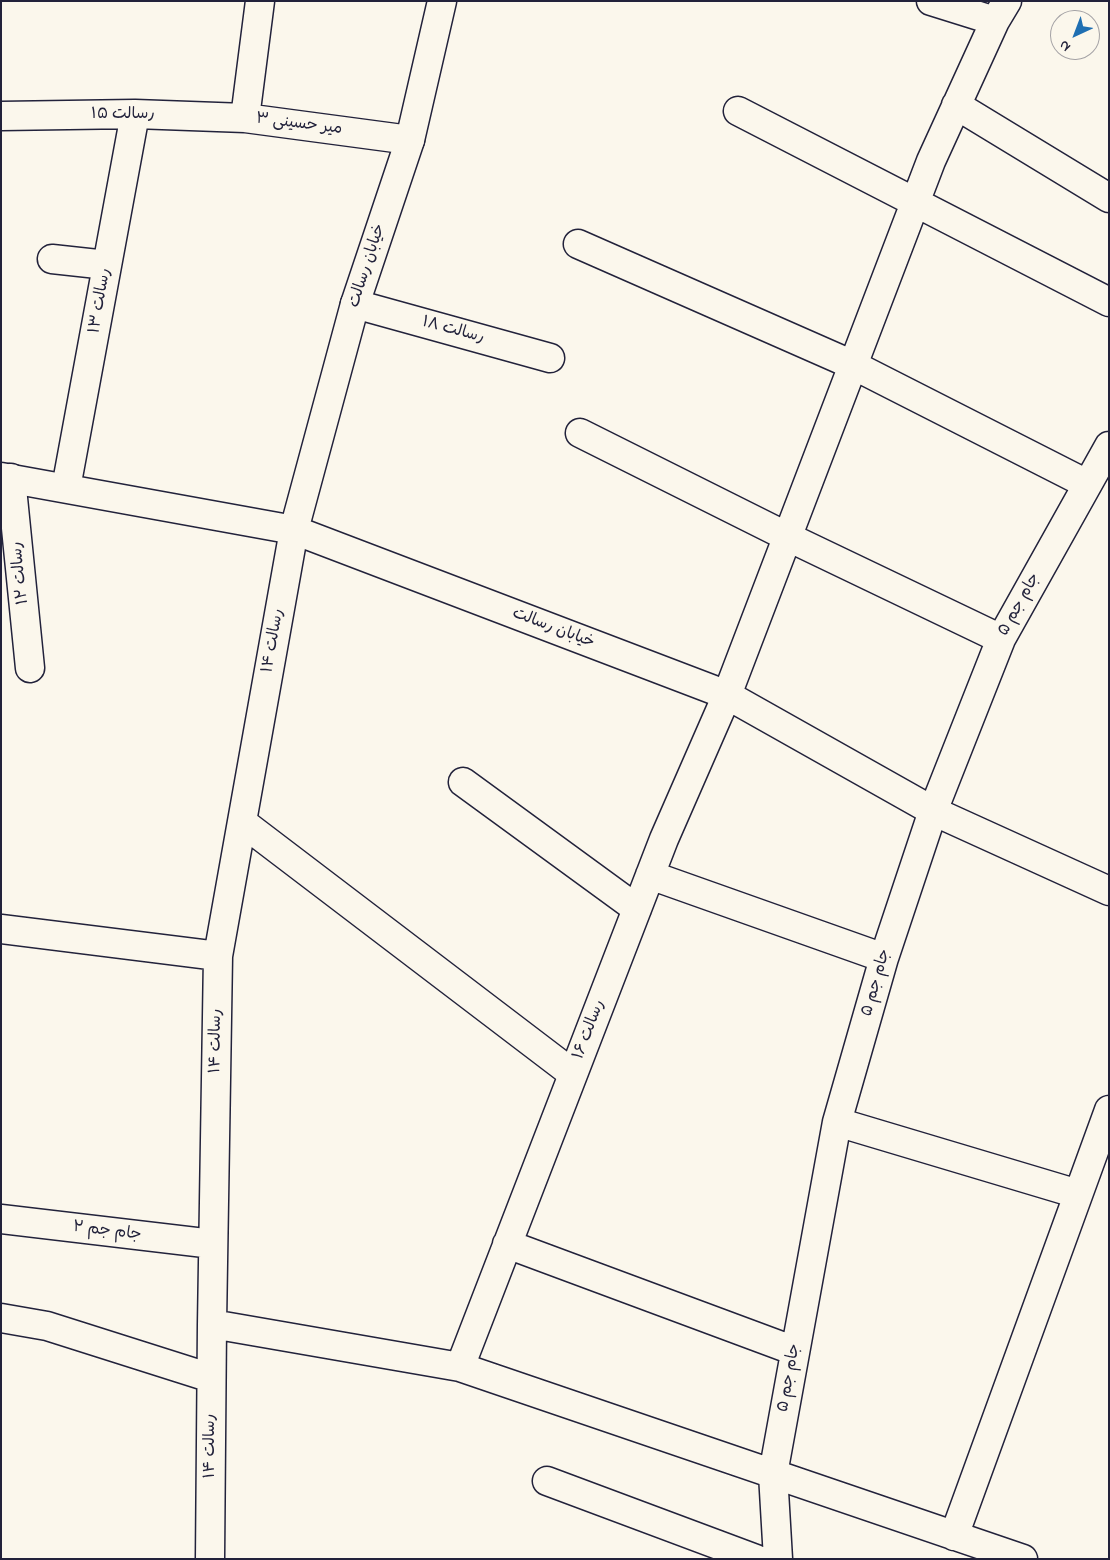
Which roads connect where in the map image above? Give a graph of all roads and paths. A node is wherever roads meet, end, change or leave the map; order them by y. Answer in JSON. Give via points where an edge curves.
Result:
{"nodes":[{"id":1,"x":260,"y":1,"type":"edge"},
{"id":2,"x":442,"y":1,"type":"edge"},
{"id":3,"x":931,"y":1,"type":"edge"},
{"id":4,"x":1001,"y":11,"type":"edge"},
{"id":5,"x":956,"y":105,"type":"junction"},
{"id":6,"x":738,"y":110,"type":"dead end"},
{"id":7,"x":135,"y":114,"type":"junction"},
{"id":8,"x":1,"y":116,"type":"edge"},
{"id":9,"x":245,"y":118,"type":"junction"},
{"id":10,"x":410,"y":140,"type":"junction"},
{"id":11,"x":1109,"y":198,"type":"edge"},
{"id":12,"x":916,"y":201,"type":"junction"},
{"id":13,"x":578,"y":244,"type":"dead end"},
{"id":14,"x":52,"y":259,"type":"dead end"},
{"id":15,"x":107,"y":265,"type":"junction"},
{"id":16,"x":1109,"y":302,"type":"edge"},
{"id":17,"x":355,"y":304,"type":"junction"},
{"id":18,"x":550,"y":358,"type":"dead end"},
{"id":19,"x":854,"y":365,"type":"junction"},
{"id":20,"x":580,"y":434,"type":"dead end"},
{"id":21,"x":1109,"y":446,"type":"edge"},
{"id":22,"x":6,"y":477,"type":"edge"},
{"id":23,"x":1087,"y":484,"type":"junction"},
{"id":24,"x":66,"y":488,"type":"junction"},
{"id":25,"x":294,"y":530,"type":"junction"},
{"id":26,"x":788,"y":537,"type":"junction"},
{"id":27,"x":1001,"y":639,"type":"junction"},
{"id":28,"x":30,"y":668,"type":"dead end"},
{"id":29,"x":727,"y":695,"type":"junction"},
{"id":30,"x":463,"y":782,"type":"dead end"},
{"id":31,"x":934,"y":811,"type":"junction"},
{"id":32,"x":242,"y":822,"type":"junction"},
{"id":33,"x":650,"y":875,"type":"junction"},
{"id":34,"x":1109,"y":891,"type":"edge"},
{"id":35,"x":637,"y":909,"type":"junction"},
{"id":36,"x":1,"y":929,"type":"edge"},
{"id":37,"x":218,"y":956,"type":"junction"},
{"id":38,"x":884,"y":958,"type":"junction"},
{"id":39,"x":573,"y":1074,"type":"junction"},
{"id":40,"x":1109,"y":1110,"type":"edge"},
{"id":41,"x":837,"y":1122,"type":"junction"},
{"id":42,"x":1078,"y":1194,"type":"junction"},
{"id":43,"x":1,"y":1219,"type":"edge"},
{"id":44,"x":214,"y":1244,"type":"junction"},
{"id":45,"x":507,"y":1244,"type":"junction"},
{"id":46,"x":1,"y":1318,"type":"edge"},
{"id":47,"x":212,"y":1324,"type":"junction"},
{"id":48,"x":795,"y":1351,"type":"junction"},
{"id":49,"x":460,"y":1367,"type":"junction"},
{"id":50,"x":212,"y":1378,"type":"junction"},
{"id":51,"x":773,"y":1474,"type":"junction"},
{"id":52,"x":547,"y":1481,"type":"dead end"},
{"id":53,"x":954,"y":1536,"type":"junction"},
{"id":54,"x":210,"y":1559,"type":"edge"},
{"id":55,"x":756,"y":1559,"type":"edge"},
{"id":56,"x":778,"y":1559,"type":"edge"},
{"id":57,"x":1023,"y":1559,"type":"edge"}],
"edges":[{"from":1,"to":9,"type":"street","name":"میر حسینی ۳"},
{"from":2,"to":10,"type":"street","name":"خیابان رسالت"},
{"from":3,"to":4,"type":"street"},
{"from":4,"to":5,"type":"street","name":"رسالت ۱۶"},
{"from":5,"to":11,"type":"street"},
{"from":5,"to":12,"type":"street","name":"رسالت ۱۶"},
{"from":6,"to":12,"type":"street"},
{"from":7,"to":8,"type":"street","name":"رسالت ۱۵"},
{"from":7,"to":9,"type":"street","name":"رسالت ۱۵"},
{"from":7,"to":15,"type":"street","name":"رسالت ۱۳"},
{"from":9,"to":10,"type":"street","name":"میر حسینی ۳"},
{"from":10,"to":17,"type":"street","name":"خیابان رسالت"},
{"from":12,"to":16,"type":"street"},
{"from":12,"to":19,"type":"street","name":"رسالت ۱۶"},
{"from":13,"to":19,"type":"street"},
{"from":14,"to":15,"type":"street"},
{"from":15,"to":24,"type":"street","name":"رسالت ۱۳"},
{"from":17,"to":18,"type":"street","name":"رسالت ۱۸"},
{"from":17,"to":25,"type":"street","name":"خیابان رسالت"},
{"from":19,"to":23,"type":"street"},
{"from":19,"to":26,"type":"street","name":"رسالت ۱۶"},
{"from":20,"to":26,"type":"street"},
{"from":21,"to":23,"type":"street","name":"جام جم ۵"},
{"from":22,"to":24,"type":"street","name":"خیابان رسالت"},
{"from":22,"to":28,"type":"street","name":"رسالت ۱۲"},
{"from":23,"to":27,"type":"street","name":"جام جم ۵"},
{"from":24,"to":25,"type":"street","name":"خیابان رسالت"},
{"from":25,"to":29,"type":"street","name":"خیابان رسالت"},
{"from":25,"to":32,"type":"street","name":"رسالت ۱۴"},
{"from":26,"to":27,"type":"street"},
{"from":26,"to":29,"type":"street","name":"رسالت ۱۶"},
{"from":27,"to":31,"type":"street","name":"جام جم ۵"},
{"from":29,"to":31,"type":"street","name":"خیابان رسالت"},
{"from":29,"to":33,"type":"street","name":"رسالت ۱۶"},
{"from":30,"to":35,"type":"street"},
{"from":31,"to":34,"type":"street","name":"خیابان رسالت"},
{"from":31,"to":38,"type":"street","name":"جام جم ۵"},
{"from":32,"to":37,"type":"street","name":"رسالت ۱۴"},
{"from":32,"to":39,"type":"street"},
{"from":33,"to":35,"type":"street","name":"رسالت ۱۶"},
{"from":33,"to":38,"type":"street"},
{"from":35,"to":39,"type":"street","name":"رسالت ۱۶"},
{"from":36,"to":37,"type":"street"},
{"from":37,"to":44,"type":"street","name":"رسالت ۱۴"},
{"from":38,"to":41,"type":"street","name":"جام جم ۵"},
{"from":39,"to":45,"type":"street","name":"رسالت ۱۶"},
{"from":40,"to":42,"type":"street"},
{"from":41,"to":42,"type":"street"},
{"from":41,"to":48,"type":"street","name":"جام جم ۵"},
{"from":42,"to":53,"type":"street"},
{"from":43,"to":44,"type":"street","name":"جام جم ۲"},
{"from":44,"to":47,"type":"street","name":"رسالت ۱۴"},
{"from":45,"to":48,"type":"street"},
{"from":45,"to":49,"type":"street","name":"رسالت ۱۶"},
{"from":46,"to":50,"type":"street","via":[[47,1326]]},
{"from":47,"to":49,"type":"street"},
{"from":47,"to":50,"type":"street","name":"رسالت ۱۴"},
{"from":48,"to":51,"type":"street","name":"جام جم ۵"},
{"from":49,"to":51,"type":"street"},
{"from":50,"to":54,"type":"street","name":"رسالت ۱۴"},
{"from":51,"to":53,"type":"street"},
{"from":51,"to":56,"type":"street","name":"جام جم ۵"},
{"from":52,"to":55,"type":"street"},
{"from":53,"to":57,"type":"street"}]}
